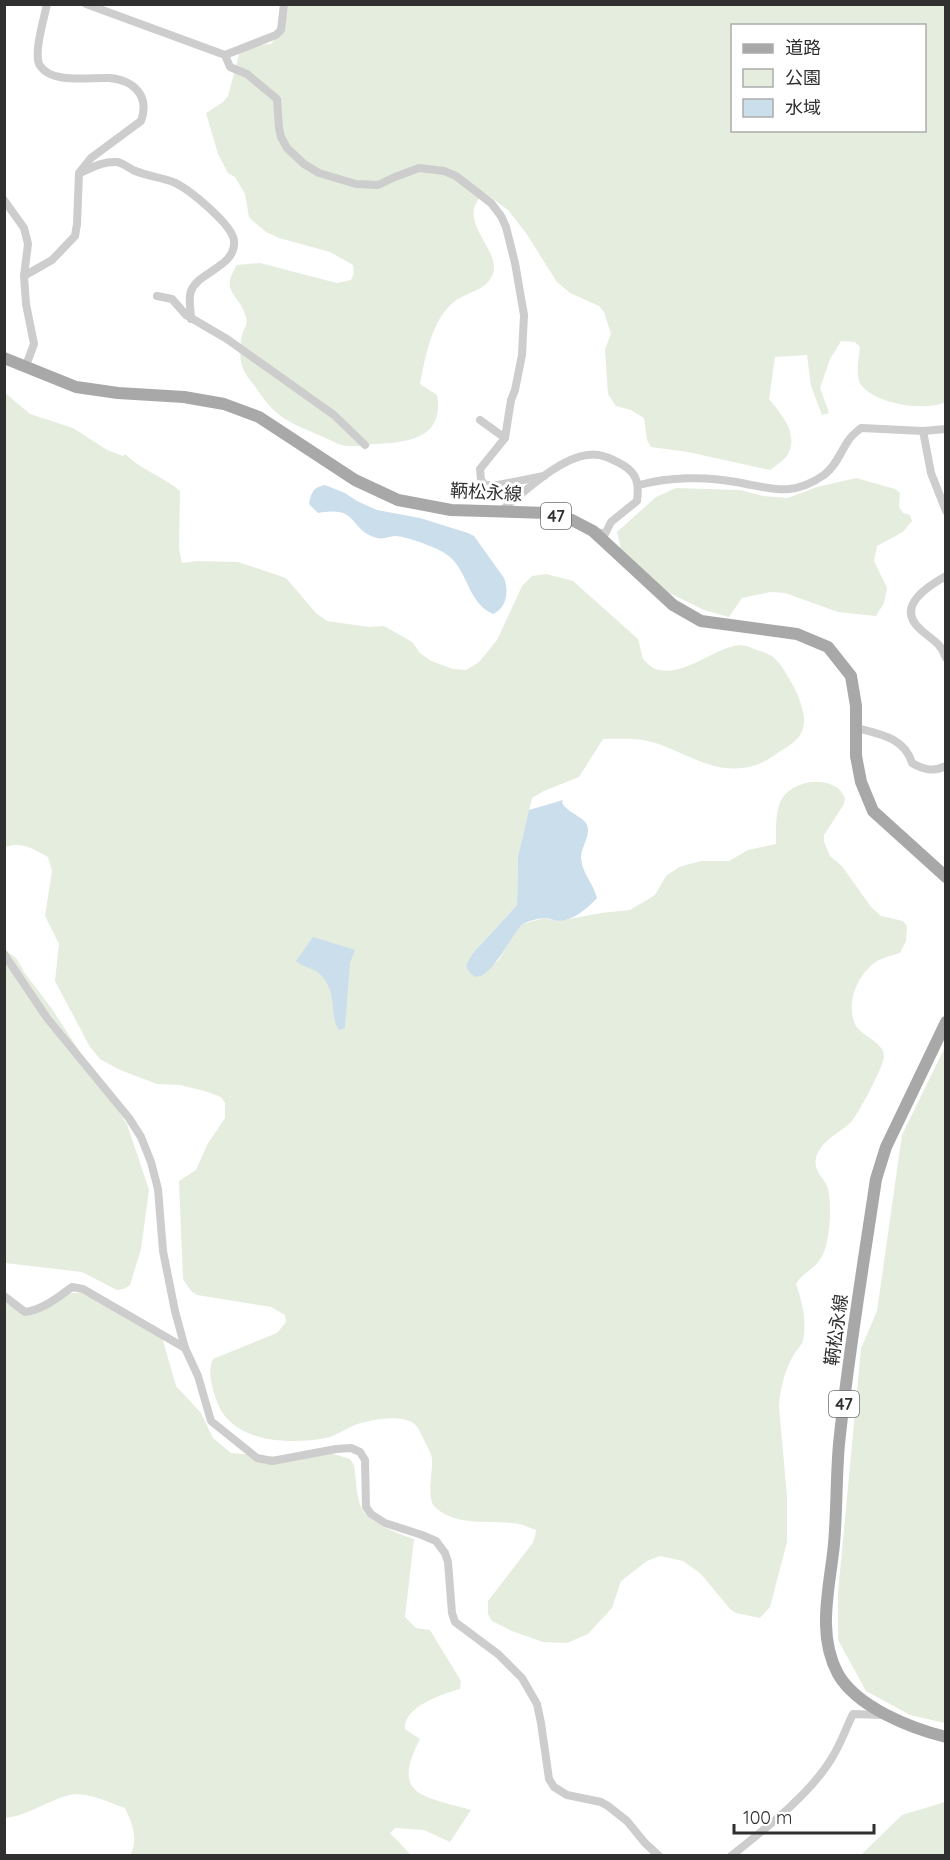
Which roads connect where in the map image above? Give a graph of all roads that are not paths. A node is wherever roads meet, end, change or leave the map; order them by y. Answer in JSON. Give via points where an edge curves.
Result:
{"nodes":[{"id":1,"x":46,"y":4,"type":"edge"},
{"id":2,"x":86,"y":4,"type":"edge"},
{"id":3,"x":284,"y":4,"type":"edge"},
{"id":4,"x":225,"y":55,"type":"junction"},
{"id":5,"x":79,"y":173,"type":"junction"},
{"id":6,"x":4,"y":200,"type":"edge"},
{"id":7,"x":24,"y":276,"type":"junction"},
{"id":8,"x":157,"y":296,"type":"dead end"},
{"id":9,"x":191,"y":319,"type":"junction"},
{"id":10,"x":4,"y":358,"type":"edge"},
{"id":11,"x":25,"y":368,"type":"junction"},
{"id":12,"x":480,"y":420,"type":"dead end"},
{"id":13,"x":945,"y":429,"type":"edge"},
{"id":14,"x":923,"y":431,"type":"junction"},
{"id":15,"x":505,"y":438,"type":"junction"},
{"id":16,"x":365,"y":445,"type":"dead end"},
{"id":17,"x":544,"y":476,"type":"junction"},
{"id":18,"x":639,"y":485,"type":"junction"},
{"id":19,"x":501,"y":511,"type":"junction"},
{"id":20,"x":945,"y":511,"type":"edge"},
{"id":21,"x":593,"y":531,"type":"junction"},
{"id":22,"x":945,"y":576,"type":"edge"},
{"id":23,"x":945,"y":658,"type":"edge"},
{"id":24,"x":857,"y":728,"type":"junction"},
{"id":25,"x":945,"y":765,"type":"edge"},
{"id":26,"x":945,"y":877,"type":"edge"},
{"id":27,"x":4,"y":954,"type":"edge"},
{"id":28,"x":945,"y":1022,"type":"edge"},
{"id":29,"x":4,"y":1296,"type":"edge"},
{"id":30,"x":185,"y":1348,"type":"junction"},
{"id":31,"x":886,"y":1715,"type":"junction"},
{"id":32,"x":945,"y":1737,"type":"edge"},
{"id":33,"x":659,"y":1856,"type":"edge"},
{"id":34,"x":731,"y":1856,"type":"edge"}],
"edges":[{"from":1,"to":5,"type":"street","via":[[37,56],[40,66],[65,78],[118,80],[140,92],[144,100],[141,121],[91,158]]},
{"from":2,"to":4,"type":"street"},
{"from":3,"to":4,"type":"street","via":[[281,30],[276,35]]},
{"from":4,"to":15,"type":"street","via":[[230,67],[247,74],[277,99],[279,128],[287,148],[319,173],[378,185],[419,168],[444,171],[496,208],[506,227],[524,315],[522,355]]},
{"from":5,"to":7,"type":"street","via":[[75,236],[52,260]]},
{"from":5,"to":9,"type":"street","via":[[106,163],[122,163],[174,182],[227,226],[235,243],[232,251],[191,290]]},
{"from":6,"to":7,"type":"street","via":[[24,228],[28,244]]},
{"from":7,"to":11,"type":"street","via":[[34,344]]},
{"from":8,"to":9,"type":"street","via":[[172,298]]},
{"from":9,"to":16,"type":"street","via":[[227,339],[334,415]]},
{"from":10,"to":11,"type":"main road","name":"鞆松永線","number":"47"},
{"from":11,"to":19,"type":"main road","name":"鞆松永線","number":"47","via":[[76,387],[224,404],[259,417],[355,480],[399,500],[451,510]]},
{"from":12,"to":15,"type":"street"},
{"from":13,"to":14,"type":"street"},
{"from":14,"to":18,"type":"street","via":[[861,428],[849,438],[836,464],[801,487],[785,490],[705,479],[657,480]]},
{"from":14,"to":20,"type":"street","via":[[931,473]]},
{"from":15,"to":17,"type":"street","via":[[480,469],[485,485]]},
{"from":17,"to":18,"type":"street","via":[[587,455],[608,456],[627,468]]},
{"from":17,"to":19,"type":"street"},
{"from":18,"to":21,"type":"street","via":[[637,501],[611,522],[605,534]]},
{"from":19,"to":21,"type":"main road","name":"鞆松永線","number":"47","via":[[547,513]]},
{"from":21,"to":24,"type":"main road","name":"鞆松永線","number":"47","via":[[673,605],[701,621],[797,634],[828,647],[851,676]]},
{"from":22,"to":23,"type":"street","via":[[929,585],[912,604],[912,618],[939,643]]},
{"from":24,"to":25,"type":"street","via":[[901,744],[912,763],[922,769],[936,770]]},
{"from":24,"to":26,"type":"main road","name":"鞆松永線","number":"47","via":[[856,756],[861,782],[873,811]]},
{"from":27,"to":30,"type":"street","via":[[47,1018],[141,1137],[158,1189],[163,1251]]},
{"from":28,"to":31,"type":"main road","name":"鞆松永線","number":"47","via":[[886,1147],[876,1179],[839,1446],[834,1544],[825,1610],[828,1644],[838,1674],[857,1698]]},
{"from":29,"to":30,"type":"street","via":[[25,1312],[52,1302],[72,1287],[83,1289]]},
{"from":30,"to":33,"type":"street","via":[[211,1420],[257,1458],[272,1461],[351,1448],[360,1452],[365,1460],[366,1507],[371,1514],[436,1541],[448,1562],[455,1622],[498,1654],[522,1678],[537,1704],[549,1779],[554,1787],[567,1795],[608,1806]]},
{"from":31,"to":32,"type":"main road","name":"鞆松永線","number":"47"},
{"from":31,"to":34,"type":"street","via":[[853,1714],[833,1757],[808,1787],[769,1826]]}]}
